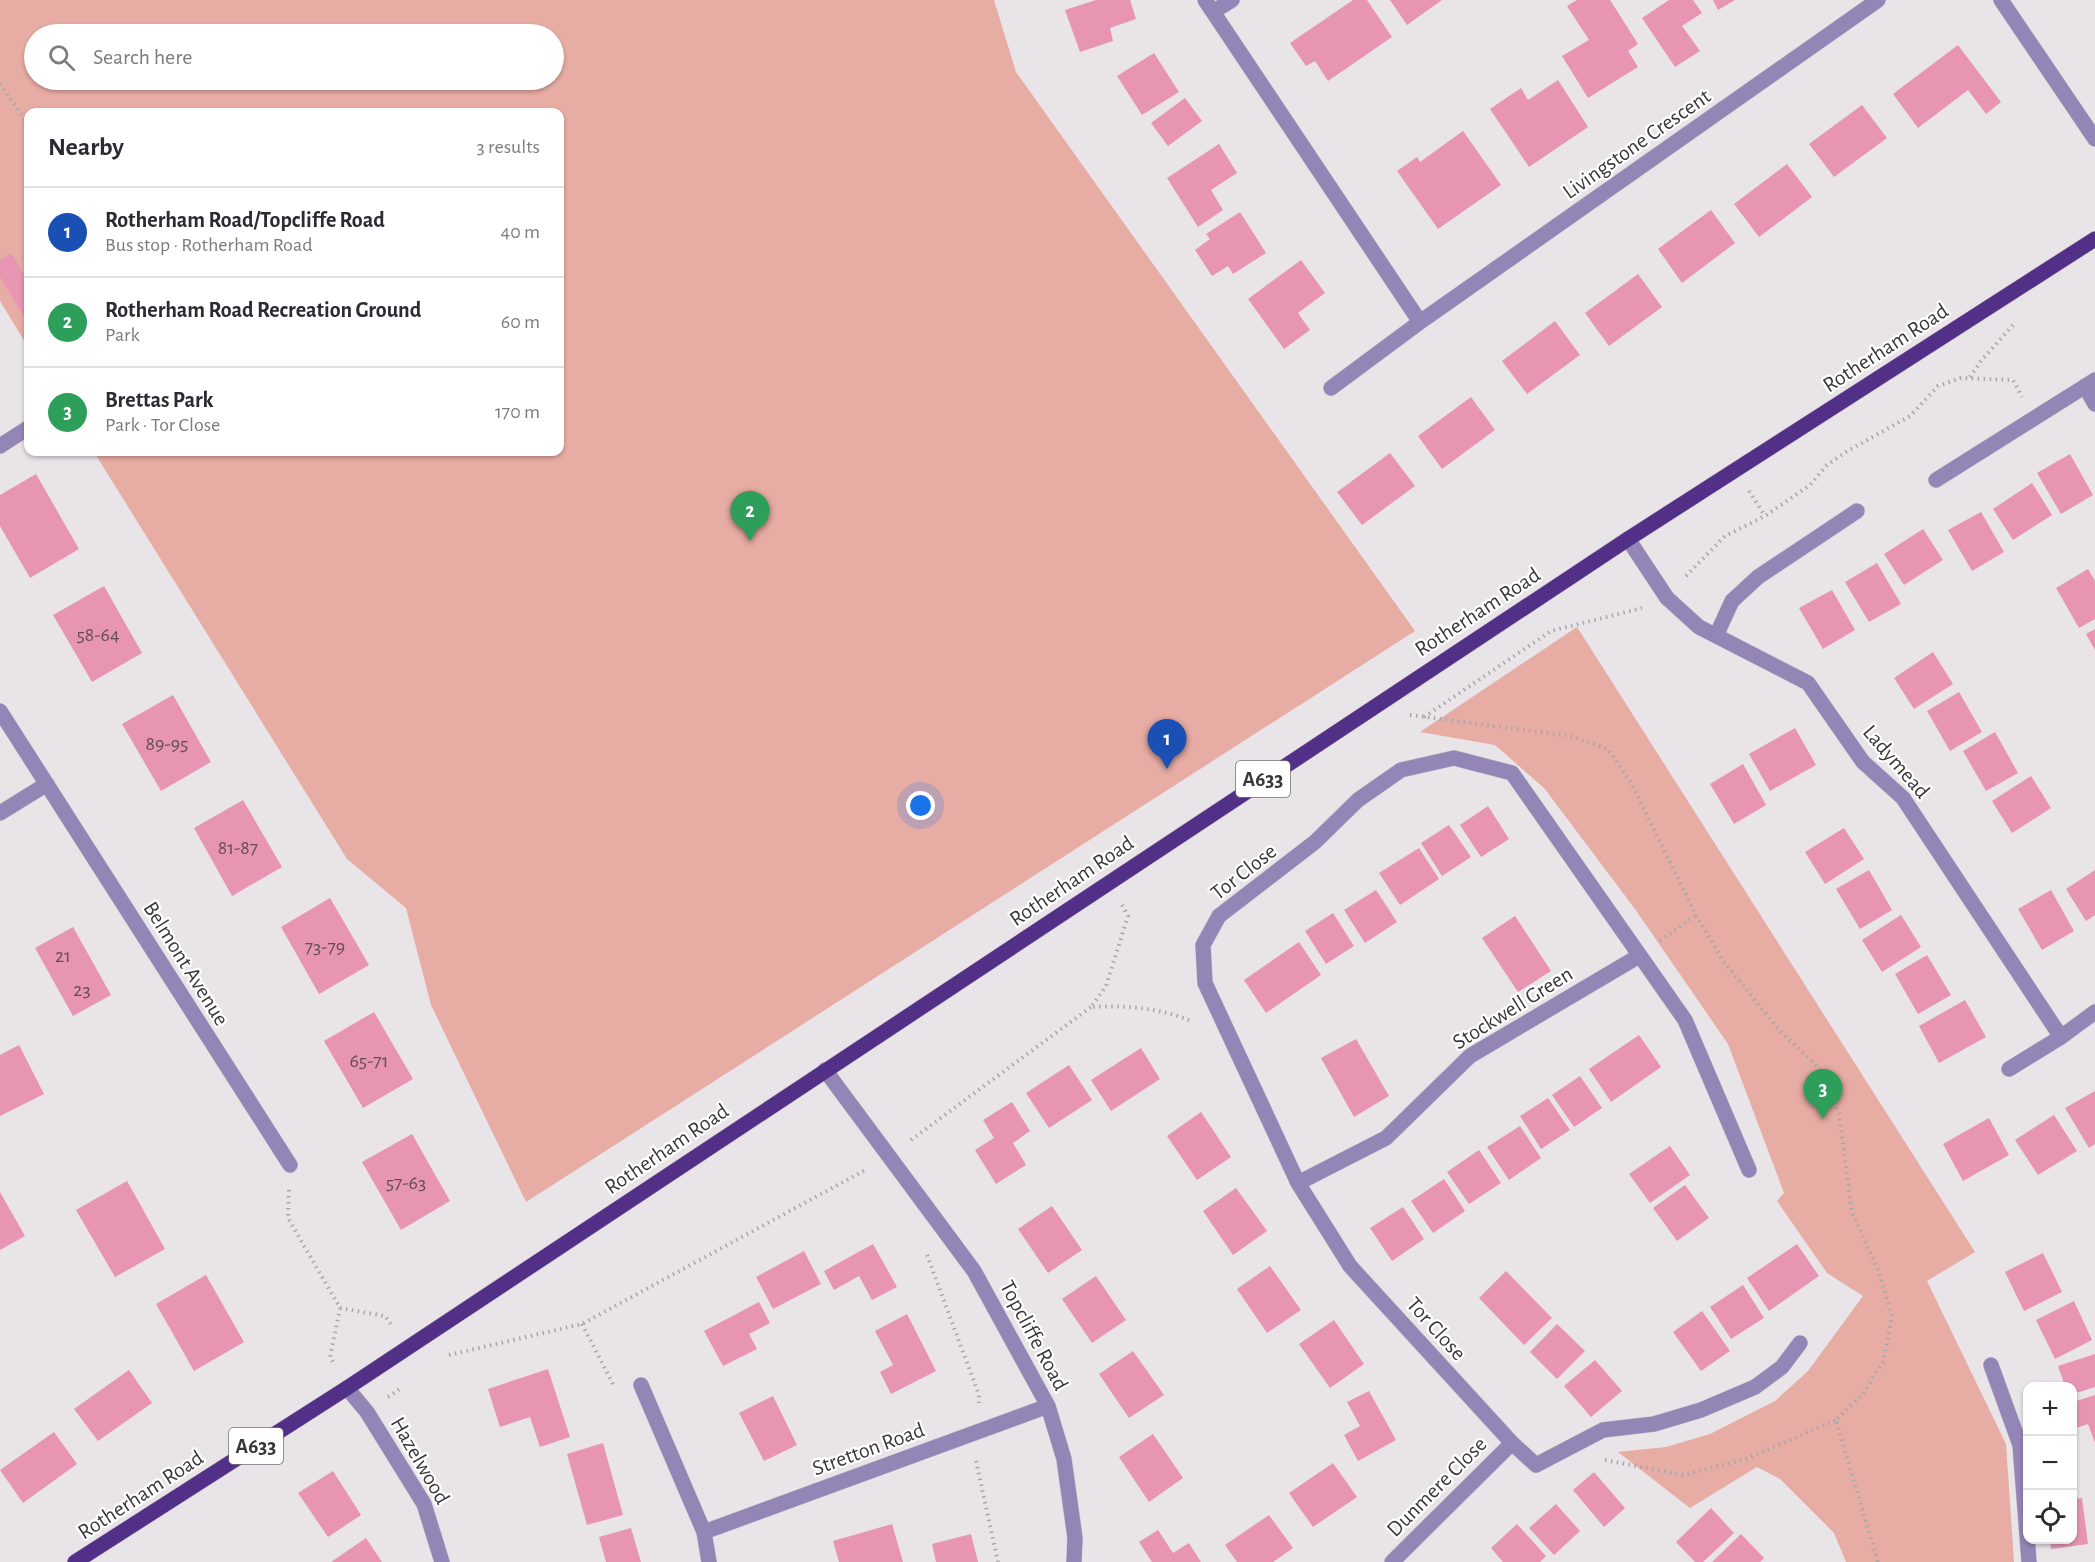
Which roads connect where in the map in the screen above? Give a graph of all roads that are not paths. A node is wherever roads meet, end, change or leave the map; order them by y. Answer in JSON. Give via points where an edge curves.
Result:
{"nodes":[{"id":1,"x":1232,"y":0,"type":"edge"},
{"id":2,"x":1878,"y":0,"type":"edge"},
{"id":3,"x":2001,"y":0,"type":"edge"},
{"id":4,"x":1209,"y":6,"type":"edge"},
{"id":5,"x":2095,"y":139,"type":"edge"},
{"id":6,"x":2095,"y":239,"type":"edge"},
{"id":7,"x":1420,"y":322,"type":"junction"},
{"id":8,"x":2090,"y":383,"type":"edge"},
{"id":9,"x":1331,"y":388,"type":"dead end"},
{"id":10,"x":2095,"y":404,"type":"edge"},
{"id":11,"x":24,"y":431,"type":"edge"},
{"id":12,"x":0,"y":446,"type":"edge"},
{"id":13,"x":1936,"y":480,"type":"dead end"},
{"id":14,"x":1857,"y":511,"type":"dead end"},
{"id":15,"x":1628,"y":539,"type":"junction"},
{"id":16,"x":1716,"y":636,"type":"junction"},
{"id":17,"x":0,"y":711,"type":"edge"},
{"id":18,"x":47,"y":784,"type":"junction"},
{"id":19,"x":0,"y":813,"type":"edge"},
{"id":20,"x":1639,"y":956,"type":"junction"},
{"id":21,"x":2095,"y":1012,"type":"edge"},
{"id":22,"x":2061,"y":1037,"type":"junction"},
{"id":23,"x":2009,"y":1069,"type":"dead end"},
{"id":24,"x":825,"y":1070,"type":"junction"},
{"id":25,"x":290,"y":1165,"type":"road end"},
{"id":26,"x":1749,"y":1170,"type":"dead end"},
{"id":27,"x":1298,"y":1183,"type":"junction"},
{"id":28,"x":1800,"y":1343,"type":"dead end"},
{"id":29,"x":1991,"y":1365,"type":"dead end"},
{"id":30,"x":641,"y":1385,"type":"road end"},
{"id":31,"x":347,"y":1388,"type":"junction"},
{"id":32,"x":1048,"y":1406,"type":"junction"},
{"id":33,"x":1512,"y":1443,"type":"junction"},
{"id":34,"x":704,"y":1532,"type":"junction"},
{"id":35,"x":75,"y":1562,"type":"edge"},
{"id":36,"x":442,"y":1562,"type":"edge"},
{"id":37,"x":709,"y":1562,"type":"edge"},
{"id":38,"x":1074,"y":1562,"type":"edge"},
{"id":39,"x":1392,"y":1562,"type":"edge"},
{"id":40,"x":2029,"y":1562,"type":"edge"}],
"edges":[{"from":1,"to":4,"type":"street"},
{"from":2,"to":7,"type":"street","name":"Livingstone Crescent"},
{"from":3,"to":5,"type":"street"},
{"from":4,"to":7,"type":"street"},
{"from":6,"to":15,"type":"main road","name":"Rotherham Road","number":"A633"},
{"from":7,"to":9,"type":"street","name":"Livingstone Crescent"},
{"from":8,"to":10,"type":"street"},
{"from":8,"to":13,"type":"street"},
{"from":11,"to":12,"type":"street"},
{"from":14,"to":16,"type":"street","via":[[1758,577],[1732,601]]},
{"from":15,"to":16,"type":"street","name":"Ladymead","via":[[1667,598],[1699,627]]},
{"from":15,"to":24,"type":"main road","name":"Rotherham Road","number":"A633"},
{"from":16,"to":22,"type":"street","name":"Ladymead","via":[[1808,683],[1863,762],[1903,798]]},
{"from":17,"to":18,"type":"street","name":"Belmont Avenue"},
{"from":18,"to":19,"type":"street"},
{"from":18,"to":25,"type":"street","name":"Belmont Avenue"},
{"from":20,"to":26,"type":"street","name":"Tor Close","via":[[1685,1020]]},
{"from":20,"to":27,"type":"street","name":"Stockwell Green","via":[[1470,1056],[1386,1138]]},
{"from":20,"to":27,"type":"street","name":"Tor Close","via":[[1512,773],[1454,758],[1401,770],[1358,800],[1315,842],[1219,916],[1203,945],[1205,983]]},
{"from":21,"to":22,"type":"street"},
{"from":22,"to":23,"type":"street"},
{"from":24,"to":31,"type":"main road","name":"Rotherham Road","number":"A633"},
{"from":24,"to":32,"type":"street","name":"Topcliffe Road","via":[[974,1271]]},
{"from":27,"to":33,"type":"street","name":"Tor Close","via":[[1350,1266]]},
{"from":28,"to":33,"type":"street","name":"Tor Close","via":[[1782,1367],[1755,1387],[1701,1410],[1654,1424],[1603,1430],[1536,1465]]},
{"from":29,"to":40,"type":"street","via":[[2020,1445]]},
{"from":30,"to":34,"type":"street"},
{"from":31,"to":35,"type":"main road","name":"Rotherham Road","number":"A633"},
{"from":31,"to":36,"type":"street","name":"Hazelwood","via":[[367,1412],[424,1504]]},
{"from":32,"to":34,"type":"street","name":"Stretton Road"},
{"from":32,"to":38,"type":"street","name":"Topcliffe Road","via":[[1065,1460],[1075,1538]]},
{"from":33,"to":39,"type":"street","name":"Dunmere Close"},
{"from":34,"to":37,"type":"street"}]}
